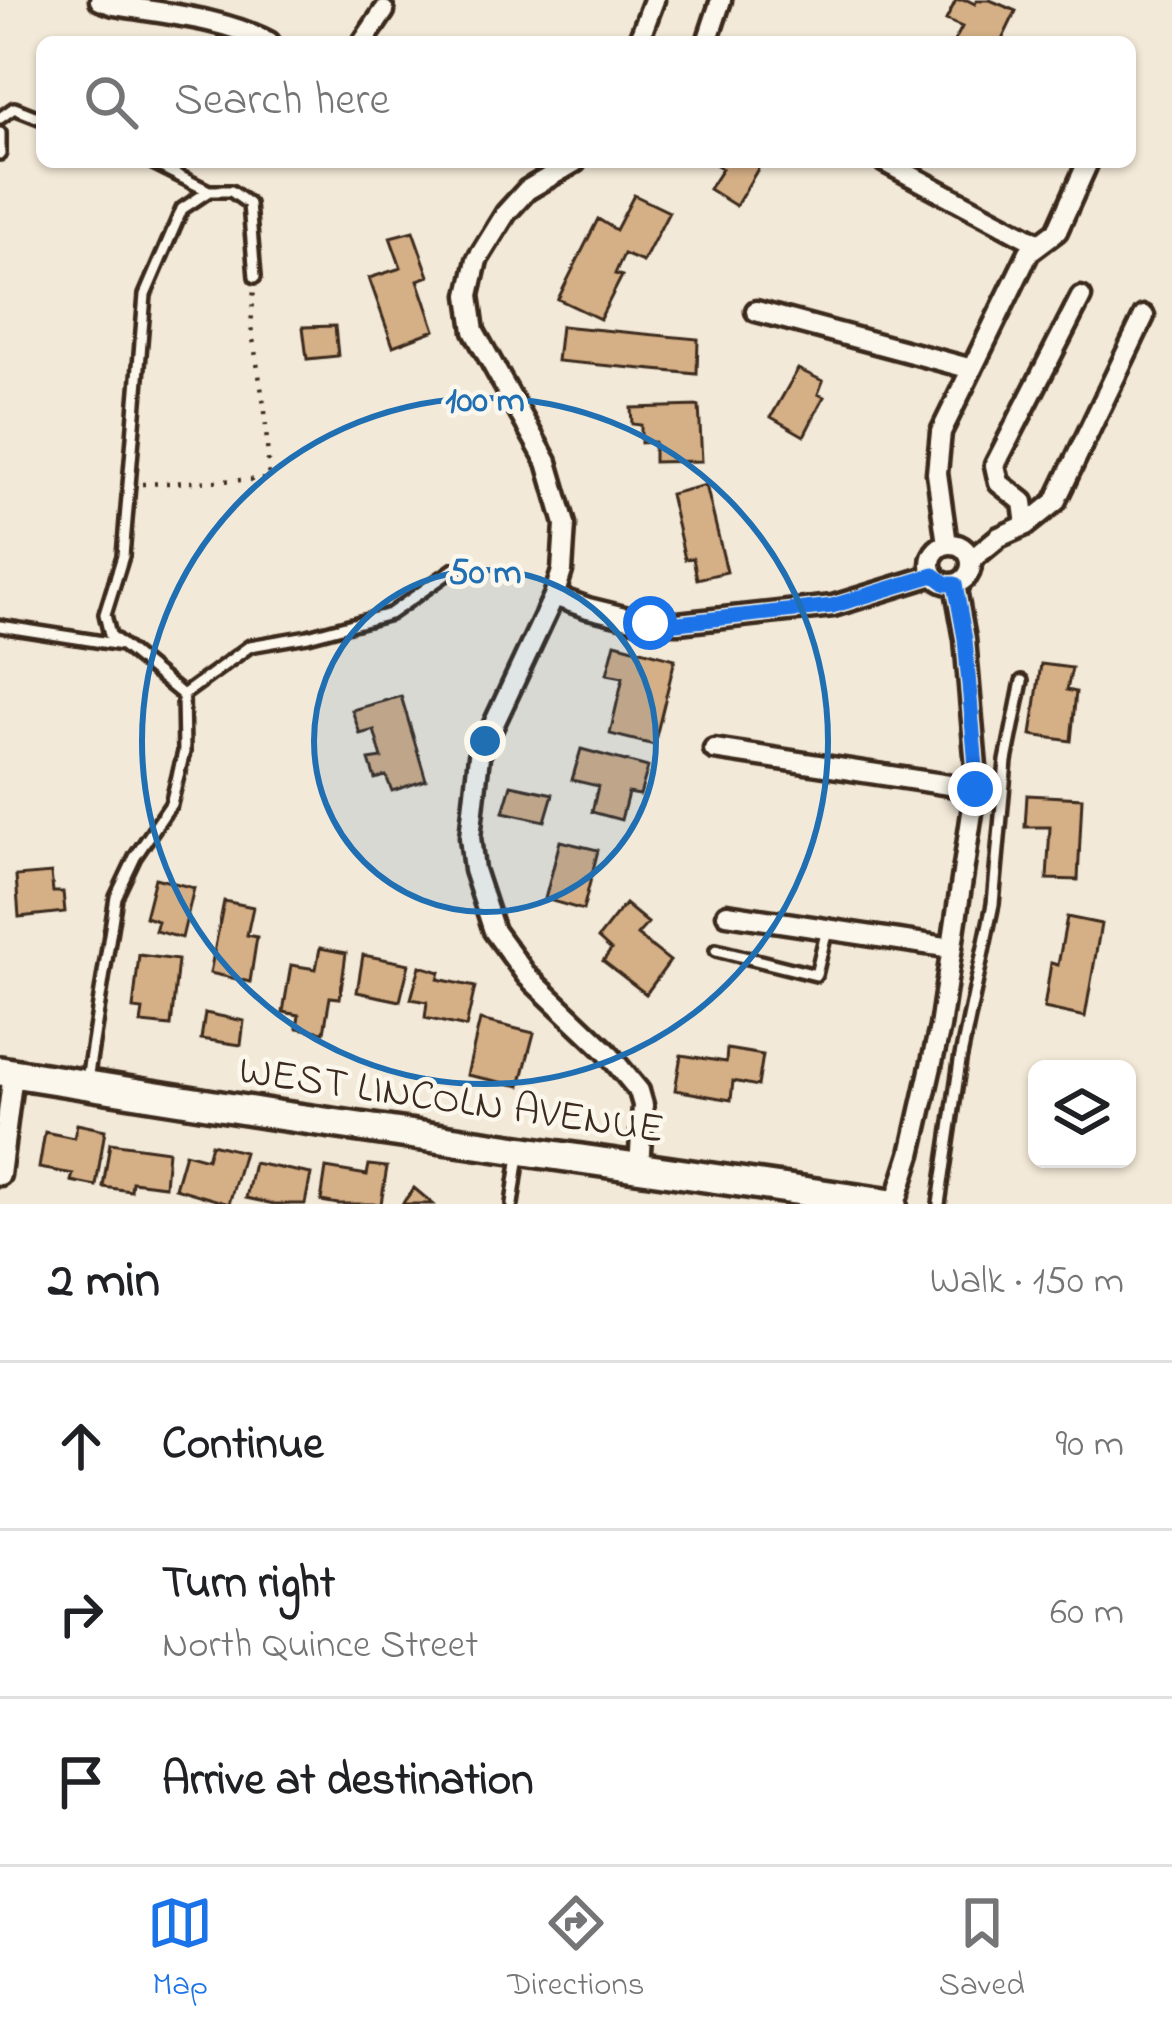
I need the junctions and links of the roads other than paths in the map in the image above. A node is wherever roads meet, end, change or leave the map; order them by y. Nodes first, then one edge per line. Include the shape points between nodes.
1 (100, 0) edge
2 (210, 0) edge
3 (654, 0) edge
4 (721, 0) edge
5 (384, 11) dead end
6 (208, 21) junction
7 (257, 36) edge
8 (366, 36) edge
9 (640, 36) edge
10 (708, 36) edge
11 (36, 117) edge
12 (0, 118) edge
13 (0, 133) edge
14 (0, 154) edge
15 (163, 168) edge
16 (565, 168) edge
17 (896, 168) edge
18 (1085, 168) edge
19 (209, 191) junction
20 (1039, 244) junction
21 (255, 277) road end
22 (1081, 297) dead end
23 (756, 311) dead end
24 (1144, 316) dead end
25 (971, 369) junction
26 (1026, 525) junction
27 (947, 544) junction
28 (971, 560) junction
29 (454, 569) dead end
30 (934, 575) junction
31 (955, 584) junction
32 (554, 596) junction
33 (0, 626) edge
34 (122, 645) junction
35 (1022, 681) dead end
36 (184, 695) junction
37 (714, 749) dead end
38 (975, 789) junction
39 (727, 914) dead end
40 (827, 929) junction
41 (952, 948) junction
42 (716, 950) dead end
43 (6, 1072) edge
44 (86, 1085) junction
45 (520, 1150) junction
46 (639, 1167) junction
47 (0, 1175) edge
48 (512, 1204) edge
49 (893, 1204) edge
50 (939, 1204) edge

1 - 6 street
2 - 6 street
3 - 9 street
4 - 10 street
5 - 8 street
6 - 7 street
11 - 12 lane via 14,109
13 - 14 lane
15 - 19 lane
16 - 32 street via 506,213 478,260 469,295 474,331 547,462 566,524
17 - 20 street
18 - 20 street via 1057,231
19 - 21 lane via 231,191 248,205
19 - 34 lane via 182,209 146,295 123,556 105,614
20 - 25 street
22 - 26 street via 995,465 999,483 1023,502
23 - 25 street
24 - 26 street via 1055,502
25 - 27 street via 940,432
26 - 28 street
27 - 28 street
27 - 30 street via 930,560
28 - 31 street via 968,576
29 - 36 lane via 390,614 250,646
30 - 31 street
30 - 32 street via 832,606 678,623
31 - 38 street
32 - 46 street via 478,756 474,870 494,931 527,976 639,1091
33 - 34 lane
34 - 36 lane
35 - 50 lane via 993,904
36 - 44 lane via 184,752 171,804 116,897
37 - 38 street
38 - 41 street
39 - 40 street
40 - 41 street
40 - 42 lane via 816,975
41 - 49 street via 911,1154
43 - 44 street, WEST LINCOLN AVENUE
43 - 47 street
44 - 45 street, WEST LINCOLN AVENUE
45 - 46 street, WEST LINCOLN AVENUE
45 - 48 lane
46 - 49 street, WEST LINCOLN AVENUE

